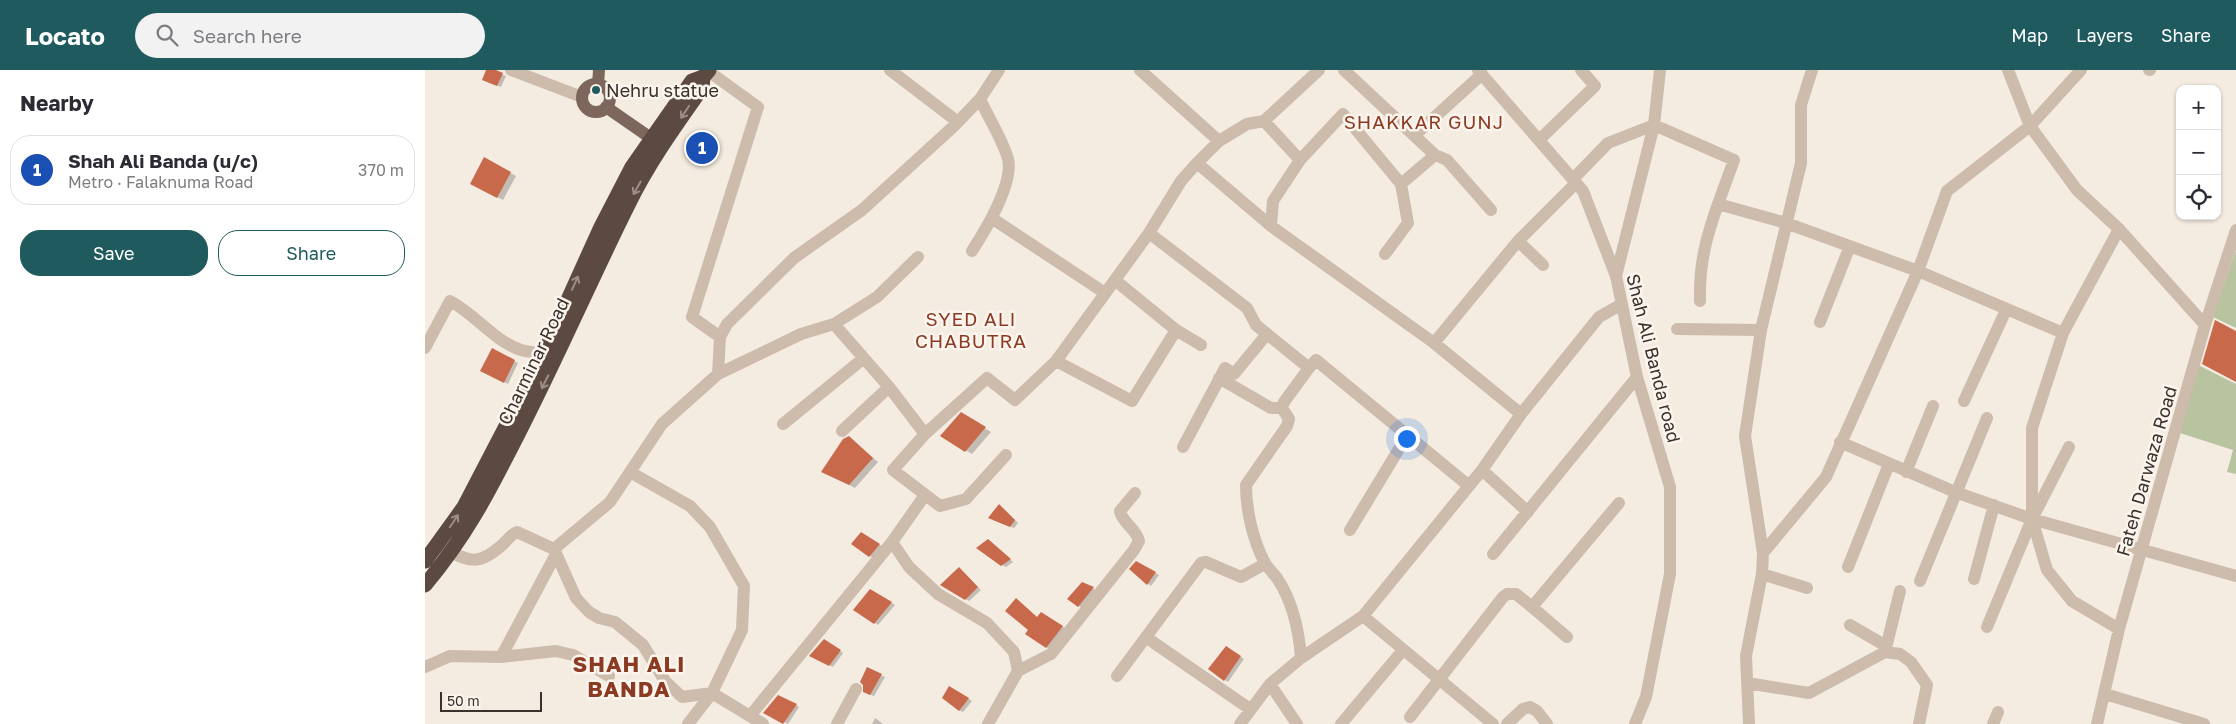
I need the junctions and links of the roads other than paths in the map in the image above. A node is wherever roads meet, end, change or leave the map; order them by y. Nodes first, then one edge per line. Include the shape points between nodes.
1 (511, 70) edge
2 (599, 70) edge
3 (890, 70) edge
4 (999, 70) edge
5 (1140, 70) edge
6 (1319, 70) edge
7 (1344, 70) edge
8 (1581, 70) edge
9 (1660, 70) edge
10 (1812, 70) edge
11 (2008, 70) edge
12 (2081, 70) edge
13 (1480, 72) edge
14 (707, 73) edge
15 (598, 85) junction
16 (582, 97) junction
17 (980, 99) junction
18 (606, 107) junction
19 (1264, 121) junction
20 (958, 122) junction
21 (1654, 125) junction
22 (2030, 126) junction
23 (1415, 135) junction
24 (1539, 140) junction
25 (1219, 141) junction
26 (657, 142) junction
27 (1435, 155) junction
28 (1300, 160) junction
29 (1197, 163) junction
30 (1574, 181) junction
31 (1401, 184) junction
32 (1718, 204) junction
33 (1491, 210) dead end
34 (993, 219) junction
35 (1785, 222) junction
36 (1271, 226) junction
37 (2119, 229) junction
38 (2236, 230) edge
39 (1149, 234) junction
40 (1518, 241) junction
41 (1850, 246) junction
42 (972, 251) dead end
43 (1385, 254) dead end
44 (917, 256) dead end
45 (1543, 265) dead end
46 (1918, 271) junction
47 (1616, 276) junction
48 (1116, 281) junction
49 (1105, 293) junction
50 (1700, 301) dead end
51 (1622, 304) junction
52 (2005, 310) junction
53 (1820, 322) dead end
54 (834, 324) junction
55 (2205, 325) junction
56 (1677, 329) dead end
57 (1176, 330) junction
58 (1761, 330) junction
59 (2063, 333) junction
60 (1267, 334) junction
61 (720, 337) junction
62 (1434, 344) junction
63 (1201, 345) dead end
64 (425, 348) edge
65 (550, 356) junction
66 (864, 358) junction
67 (1056, 361) junction
68 (1309, 368) junction
69 (718, 374) junction
70 (1637, 377) junction
71 (1219, 378) junction
72 (889, 387) junction
73 (1964, 401) dead end
74 (1933, 406) dead end
75 (1282, 408) junction
76 (1521, 414) junction
77 (1987, 418) dead end
78 (783, 424) dead end
79 (842, 431) dead end
80 (925, 434) junction
81 (1408, 434) junction
82 (1840, 442) junction
83 (1183, 447) dead end
84 (2069, 447) dead end
85 (1007, 455) dead end
86 (1889, 464) junction
87 (1482, 470) junction
88 (630, 472) junction
89 (1907, 472) junction
90 (1469, 486) junction
91 (1955, 492) junction
92 (1135, 493) dead end
93 (925, 495) junction
94 (1619, 502) dead end
95 (1994, 506) junction
96 (1528, 512) junction
97 (2032, 519) junction
98 (1351, 530) dead end
99 (892, 542) junction
100 (439, 544) junction
101 (2143, 548) junction
102 (555, 552) junction
103 (452, 553) junction
104 (1763, 553) junction
105 (1493, 554) dead end
106 (425, 561) edge
107 (1265, 564) junction
108 (1848, 568) dead end
109 (1762, 574) junction
110 (2236, 576) edge
111 (1974, 579) dead end
112 (1921, 581) dead end
113 (425, 585) edge
114 (1807, 588) dead end
115 (1900, 590) dead end
116 (1532, 607) junction
117 (1363, 616) junction
118 (1850, 625) dead end
119 (1987, 627) dead end
120 (2119, 629) junction
121 (1567, 637) dead end
122 (1147, 638) junction
123 (1885, 649) junction
124 (1403, 650) junction
125 (501, 658) junction
126 (1301, 658) junction
127 (425, 667) edge
128 (1018, 671) junction
129 (609, 676) dead end
130 (1117, 676) dead end
131 (1439, 679) junction
132 (1747, 683) junction
133 (1270, 684) junction
134 (856, 689) dead end
135 (712, 693) junction
136 (2105, 694) junction
137 (1250, 709) junction
138 (750, 716) junction
139 (1410, 717) dead end
140 (687, 724) edge
141 (763, 724) edge
142 (837, 724) edge
143 (988, 724) edge
144 (1239, 724) edge
145 (1297, 724) edge
146 (1341, 724) edge
147 (1493, 724) edge
148 (1507, 724) edge
149 (1547, 724) edge
150 (1635, 724) edge
151 (1749, 724) edge
152 (1919, 724) edge
153 (2097, 724) edge
154 (2204, 724) edge

1 - 16 street
2 - 15 main road
3 - 20 street
4 - 17 street
5 - 25 street
6 - 19 street
7 - 23 street
8 - 24 street via 1595,86
9 - 21 street
10 - 35 street via 1801,105 1801,163
11 - 22 street
12 - 22 street
13 - 23 street
13 - 24 street, Shah Ali Banda road
14 - 26 highway, Charminar Road via 692,81
14 - 61 street via 758,107 693,317
15 - 16 main road via 589,86
15 - 18 main road via 609,94
16 - 18 main road via 584,106 591,111 599,112
17 - 20 street
17 - 34 street via 1008,159 1009,171
18 - 26 main road
19 - 25 street via 1247,124
19 - 28 street
20 - 61 street via 862,210 794,258 727,324
21 - 30 street via 1608,143
21 - 32 street via 1734,160
21 - 47 street
22 - 37 street via 2077,190
22 - 46 street via 1947,191
23 - 27 street
24 - 30 street, Shah Ali Banda road
25 - 29 street
26 - 65 highway, Charminar Road via 613,204
27 - 31 street
27 - 33 street via 1447,160
28 - 31 street via 1343,114
28 - 36 street via 1273,202
29 - 36 street
29 - 39 street via 1181,182
30 - 40 street
30 - 47 street, Shah Ali Banda road via 1583,191
31 - 43 street via 1408,223
32 - 35 street
32 - 50 street via 1706,238 1699,273
34 - 42 street
34 - 49 street
35 - 41 street
35 - 58 street
36 - 62 street
37 - 55 street
37 - 59 street
38 - 55 street, Fateh Darwaza Road
39 - 48 street
39 - 60 street via 1247,308 1256,324
40 - 45 street
40 - 62 street
41 - 46 street
41 - 53 street
44 - 54 street via 877,297
46 - 52 street
46 - 82 street
47 - 51 street, Shah Ali Banda road
48 - 49 street
48 - 57 street
49 - 67 street
51 - 70 street, Shah Ali Banda road
51 - 76 street via 1599,317
52 - 59 street
52 - 73 street
54 - 66 street
54 - 69 street via 801,334
55 - 101 street, Fateh Darwaza Road
56 - 58 street
57 - 63 street
57 - 67 street via 1131,401
58 - 104 street via 1745,436
59 - 97 street via 2032,428
60 - 68 street
60 - 71 street via 1234,374 1225,368
61 - 69 street
62 - 76 street
64 - 65 street via 450,301 521,350
100 -> 65 highway, Charminar Road
65 -> 103 highway, Charminar Road via 477,514
66 - 72 street
66 - 78 street
67 - 80 street via 1015,400 987,378
68 - 75 street
68 - 81 street via 1316,360
69 - 88 street via 662,424
70 - 96 street
70 - 150 street, Shah Ali Banda road via 1670,487 1669,574 1646,697
71 - 75 street via 1271,408
71 - 83 street
72 - 79 street
72 - 80 street
74 - 89 street
75 - 107 street via 1289,419 1287,426 1246,485 1253,529
76 - 87 street
77 - 91 street
80 - 93 street via 893,470
81 - 90 street
81 - 98 street
82 - 86 street
82 - 104 street via 1826,477
84 - 97 street
85 - 93 street via 966,499 940,506
86 - 89 street
86 - 108 street
87 - 90 street
87 - 96 street
88 - 102 street via 610,502
88 - 135 street via 690,506 710,527 744,586 742,630
89 - 91 street
90 - 117 street
91 - 95 street
91 - 112 street
92 - 128 street via 1120,511 1137,533 1139,541 1134,550 1051,654
93 - 99 street
94 - 116 street
95 - 97 street
95 - 111 street
96 - 105 street
97 - 101 street
97 - 119 street
97 - 120 street via 2047,570 2072,601
99 - 128 street via 909,567 938,594 987,623 1013,652
99 - 138 street
100 - 103 street
100 - 106 highway, Charminar Road
101 - 110 street
101 - 120 street, Fateh Darwaza Road
102 - 103 street via 517,532 485,558 465,560
102 - 125 street
102 - 135 street via 576,598 589,612 615,622 643,645 665,681 682,697
103 - 113 highway, Charminar Road
104 - 109 street
107 - 122 street via 1241,577 1203,562
107 - 126 street via 1277,578 1291,608 1297,624
109 - 114 street
109 - 132 street via 1746,656
115 - 123 street
116 - 121 street
116 - 131 street via 1516,594 1503,597
117 - 124 street
117 - 126 street
118 - 123 street
120 - 136 street, Fateh Darwaza Road
122 - 130 street
122 - 137 street
123 - 132 street via 1809,693
123 - 152 street via 1911,662 1927,685
124 - 131 street
124 - 146 street
125 - 127 street via 450,656
125 - 129 street via 556,651 573,655
126 - 133 street
128 - 143 street
131 - 139 street
131 - 147 street
132 - 151 street
133 - 137 street
133 - 145 street
134 - 142 street
135 - 138 street
135 - 140 street
136 - 153 street, Fateh Darwaza Road
136 - 154 street
137 - 144 street
138 - 141 street
148 - 149 street via 1523,709 1530,707

